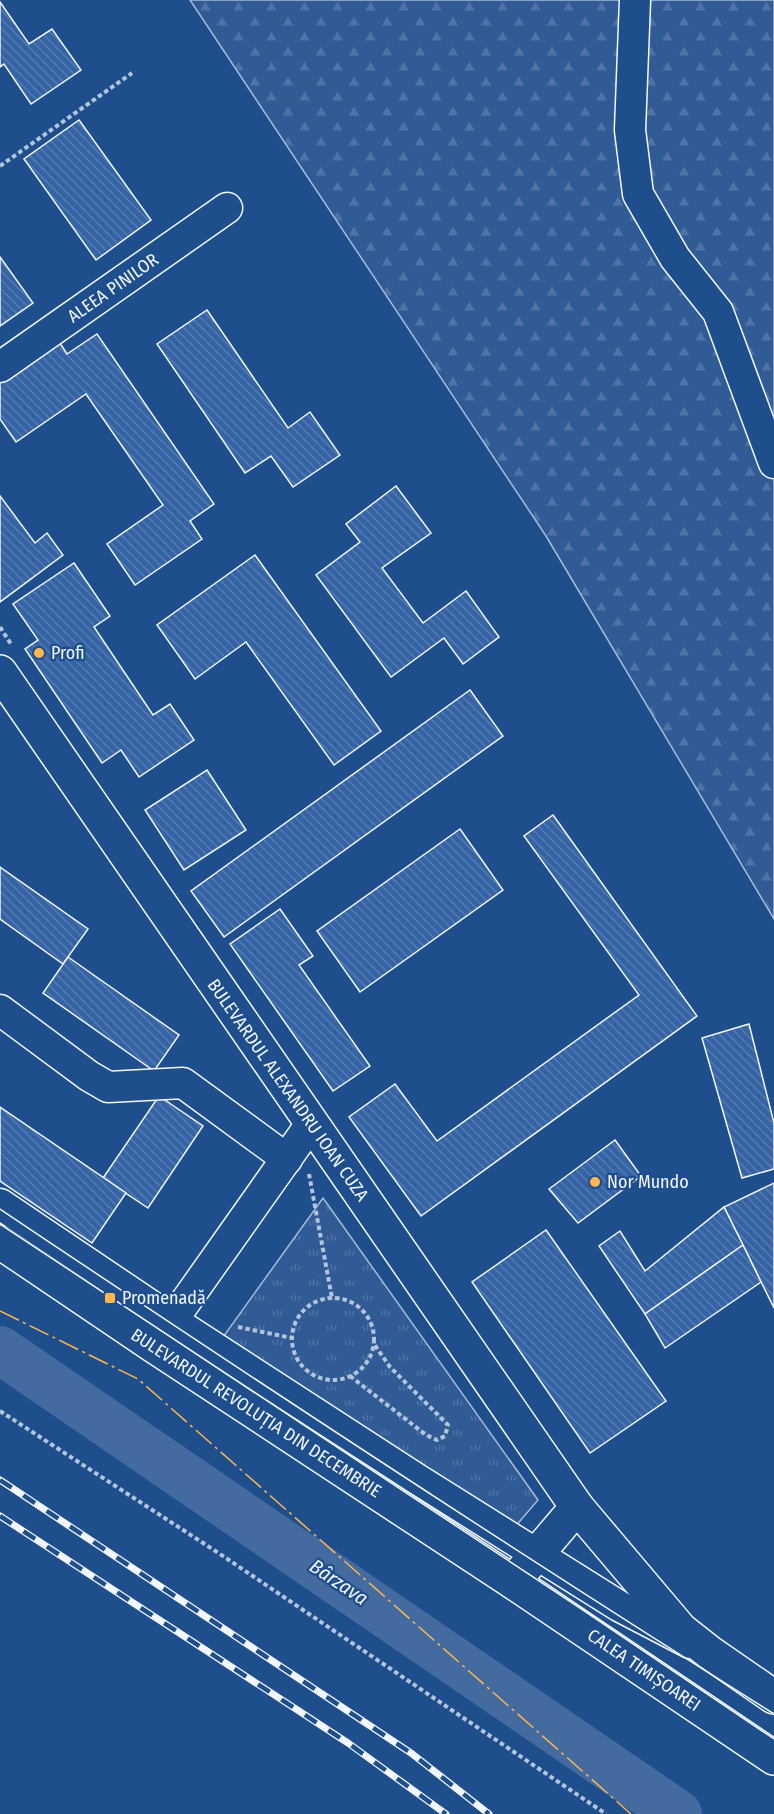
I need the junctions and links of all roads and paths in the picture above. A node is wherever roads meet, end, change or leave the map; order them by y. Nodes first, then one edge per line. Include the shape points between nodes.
1 (635, 0) edge
2 (132, 73) dead end
3 (0, 166) edge
4 (226, 208) dead end
5 (0, 367) edge
6 (774, 463) edge
7 (0, 672) edge
8 (0, 1010) edge
9 (300, 1140) junction
10 (0, 1204) edge
11 (0, 1242) edge
12 (332, 1298) junction
13 (163, 1333) junction
14 (373, 1343) junction
15 (350, 1376) junction
16 (0, 1411) edge
17 (577, 1507) junction
18 (536, 1555) junction
19 (513, 1582) junction
20 (709, 1652) junction
21 (774, 1697) edge
22 (774, 1758) edge
23 (606, 1814) edge

1 - 6 lane via 630,130 638,194 675,258 718,312
2 - 3 path
4 - 5 lane, ALEEA PINILOR
7 - 9 main road, BULEVARDUL ALEXANDRU IOAN CUZA
8 - 9 lane via 108,1087 183,1083
9 - 12 path
9 - 13 lane
9 - 17 main road, BULEVARDUL ALEXANDRU IOAN CUZA
10 - 13 lane
11 - 13 main road, BULEVARDUL REVOLUȚIA DIN DECEMBRIE
12 - 14 path via 357,1306 373,1329
12 - 15 path via 303,1310 295,1323 294,1352 310,1373 336,1380
13 - 18 lane
13 - 19 main road, BULEVARDUL REVOLUȚIA DIN DECEMBRIE
14 - 15 path via 369,1357
14 - 15 path via 390,1367 448,1425 445,1436 437,1440 426,1435
16 - 23 path
17 - 18 main road
17 - 20 main road via 681,1630
18 - 19 main road
18 - 20 lane via 619,1606
19 - 22 main road, CALEA TIMIȘOAREI
20 - 21 main road

